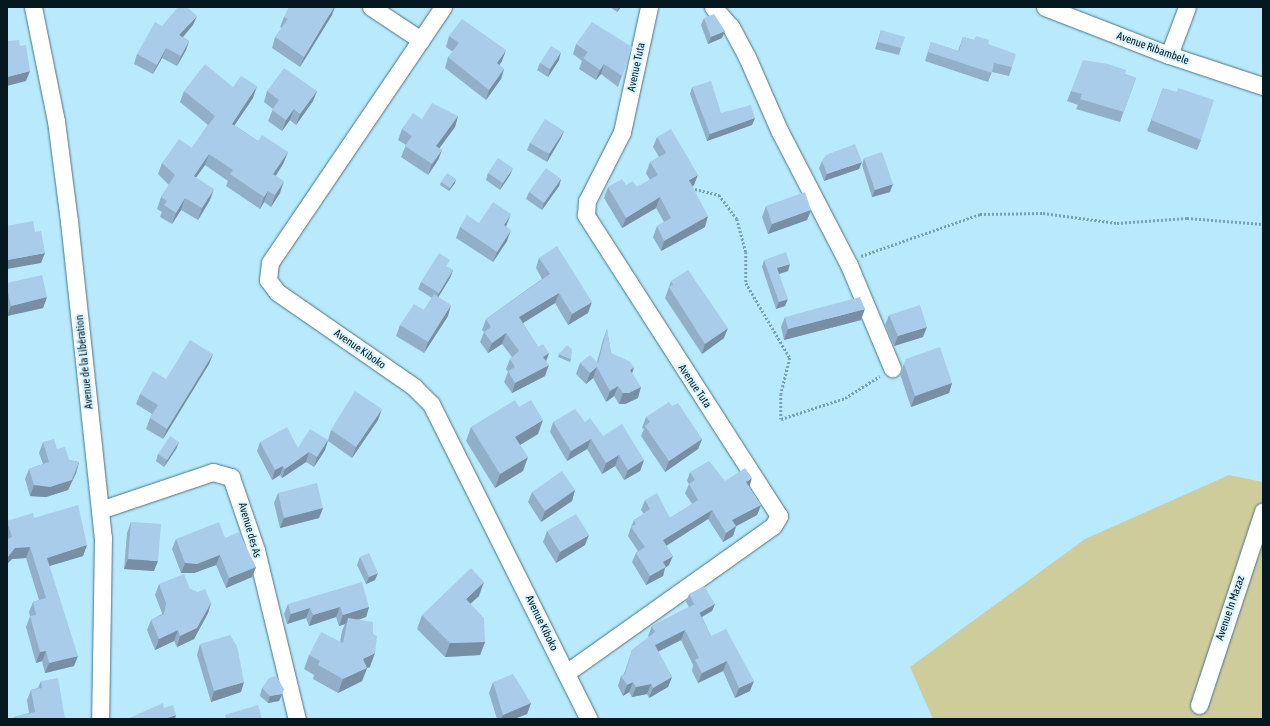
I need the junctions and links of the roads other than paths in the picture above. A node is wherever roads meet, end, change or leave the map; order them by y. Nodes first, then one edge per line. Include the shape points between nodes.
1 (33, 7) edge
2 (371, 7) edge
3 (443, 7) edge
4 (649, 7) edge
5 (713, 7) edge
6 (1045, 7) edge
7 (1187, 7) edge
8 (1079, 13) edge
9 (421, 40) junction
10 (1169, 55) junction
11 (1263, 86) edge
12 (892, 368) road end
13 (100, 510) junction
14 (1263, 511) edge
15 (566, 673) junction
16 (1199, 705) dead end
17 (100, 719) edge
18 (297, 719) edge
19 (589, 719) edge

1 - 13 street, Avenue de la Libération via 57,129
2 - 9 street
3 - 9 street, Avenue Kiboko
4 - 15 street, Avenue Tuta via 622,132 588,201 586,215 779,516 773,526
5 - 12 street via 731,27 747,57 780,132 849,265
6 - 8 street, Avenue Ribambele
7 - 10 street
8 - 10 street, Avenue Ribambele
9 - 15 street, Avenue Kiboko via 270,263 268,280 277,292 426,397
10 - 11 street, Avenue Ribambele
13 - 17 street, Avenue de la Libération via 104,577
13 - 18 street, Avenue des As via 213,472 231,477 256,550
14 - 16 street, Avenue In Mazaz
15 - 19 street, Avenue Kiboko

